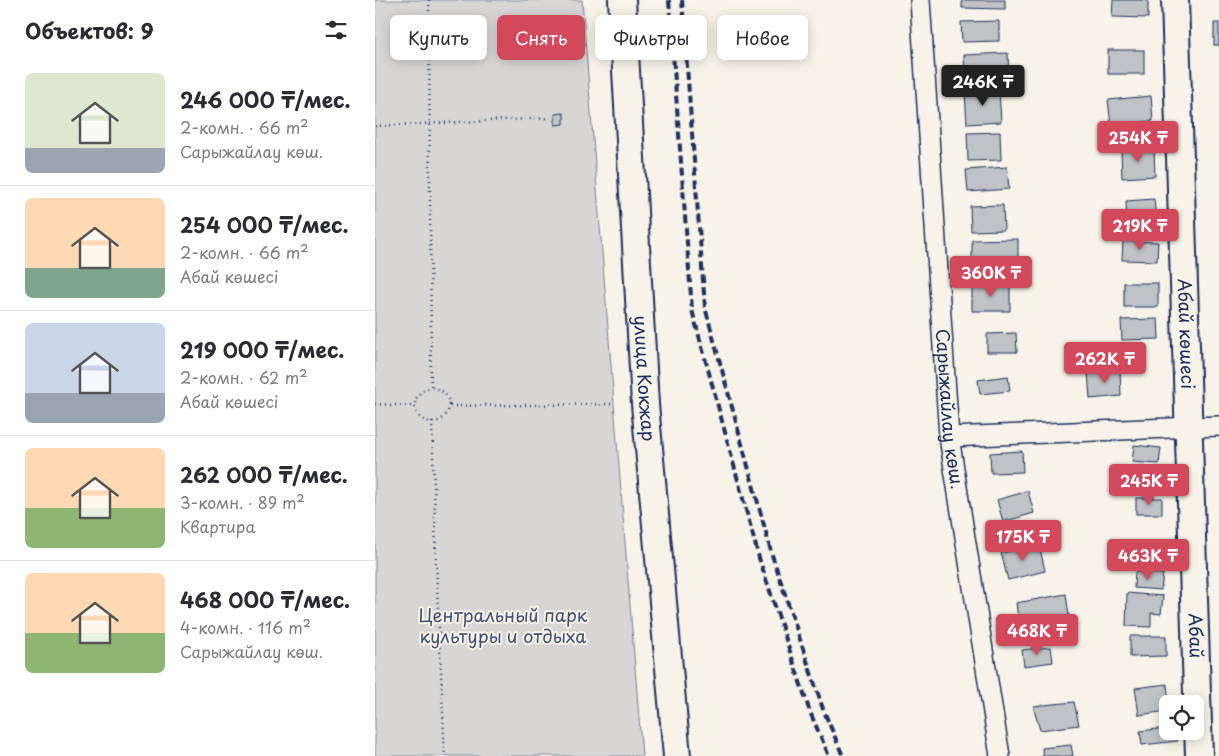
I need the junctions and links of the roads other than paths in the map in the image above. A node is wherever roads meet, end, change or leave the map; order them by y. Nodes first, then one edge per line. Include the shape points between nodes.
1 (622, 0) edge
2 (920, 0) edge
3 (1175, 0) edge
4 (1219, 426) edge
5 (1189, 427) junction
6 (949, 437) junction
7 (677, 756) edge
8 (1000, 756) edge
9 (1199, 756) edge

1 - 7 main road, улица Кокжар via 645,404
2 - 6 street, Сарыжайлау көш.
3 - 5 main road, Абай көшесі
4 - 5 street
5 - 6 street
5 - 9 main road, Абай
6 - 8 street, Сарыжайлау көш.

